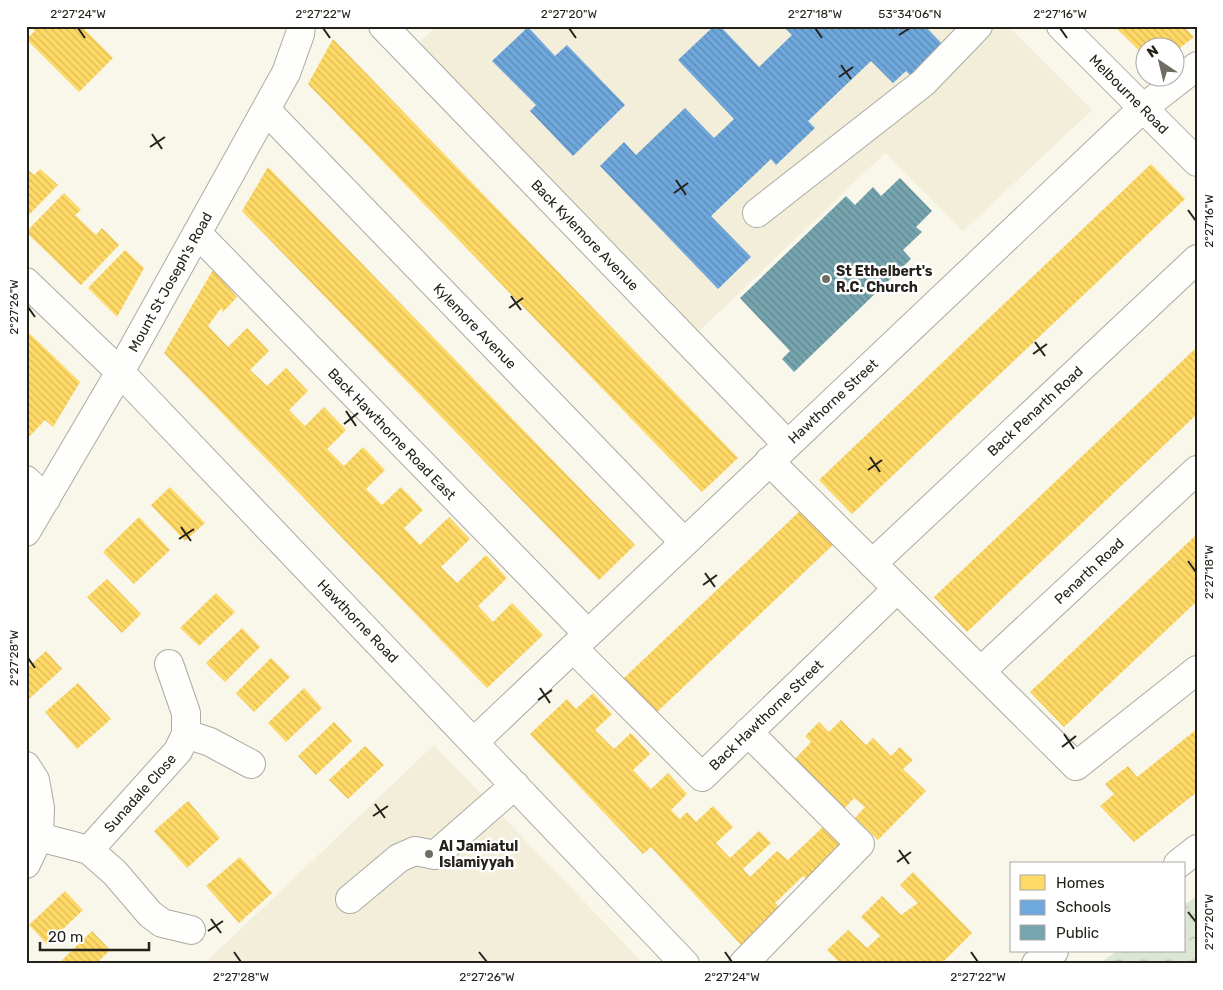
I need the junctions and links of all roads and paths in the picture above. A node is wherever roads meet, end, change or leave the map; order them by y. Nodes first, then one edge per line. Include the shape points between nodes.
1 (300, 26) edge
2 (383, 26) edge
3 (978, 26) edge
4 (1061, 26) edge
5 (1197, 66) edge
6 (1143, 108) junction
7 (266, 110) junction
8 (1197, 162) edge
9 (756, 213) dead end
10 (197, 234) junction
11 (1197, 258) edge
12 (26, 282) edge
13 (120, 372) junction
14 (778, 453) junction
15 (1197, 470) edge
16 (26, 480) edge
17 (46, 498) junction
18 (26, 532) edge
19 (684, 542) junction
20 (872, 564) junction
21 (897, 589) junction
22 (580, 641) junction
23 (168, 664) dead end
24 (1197, 670) edge
25 (980, 671) junction
26 (748, 732) junction
27 (186, 734) junction
28 (474, 742) junction
29 (251, 764) dead end
30 (26, 766) edge
31 (515, 785) junction
32 (39, 838) junction
33 (1197, 849) edge
34 (89, 850) junction
35 (1181, 862) edge
36 (26, 864) edge
37 (350, 898) dead end
38 (1186, 906) edge
39 (1197, 926) edge
40 (191, 930) dead end
41 (1053, 952) edge
42 (685, 964) edge
43 (743, 964) edge
44 (1036, 964) edge

1 - 7 street, Mount St Joseph's Road via 286,73
2 - 14 street, Back Kylemore Avenue
3 - 9 street via 923,83
4 - 6 street, Melbourne Road
5 - 6 street, Hawthorne Street
6 - 8 street, Melbourne Road
6 - 14 street, Hawthorne Street
7 - 10 street, Mount St Joseph's Road
7 - 19 street, Kylemore Avenue
10 - 13 street, Mount St Joseph's Road
10 - 22 street, Back Hawthorne Road East
11 - 20 street, Back Penarth Road
12 - 13 street, Hawthorne Road
13 - 17 street, Mount St Joseph's Road
13 - 28 street, Hawthorne Road
14 - 19 street, Hawthorne Street
14 - 20 street, Back Kylemore Avenue
15 - 25 street, Penarth Road
16 - 17 street
17 - 18 street, Mount St Joseph's Road
19 - 22 street, Hawthorne Street
20 - 21 street, Back Kylemore Avenue
21 - 25 street, Back Kylemore Avenue
21 - 26 street, Back Hawthorne Street
22 - 26 street, Back Hawthorne Street via 702,777
22 - 28 street, Hawthorne Street
23 - 27 street via 186,713
24 - 25 street, Back Kylemore Avenue via 1076,766
26 - 43 street via 860,844
27 - 29 street via 210,742
27 - 34 street, Sunadale Close via 178,751
28 - 31 street, Hawthorne Road
30 - 32 street via 35,780 40,808
31 - 37 street via 434,855 416,851 400,858
31 - 42 street, Hawthorne Road
32 - 34 street
32 - 36 street
33 - 35 street
34 - 40 street via 115,873 150,914 162,923
38 - 39 path
41 - 44 street

